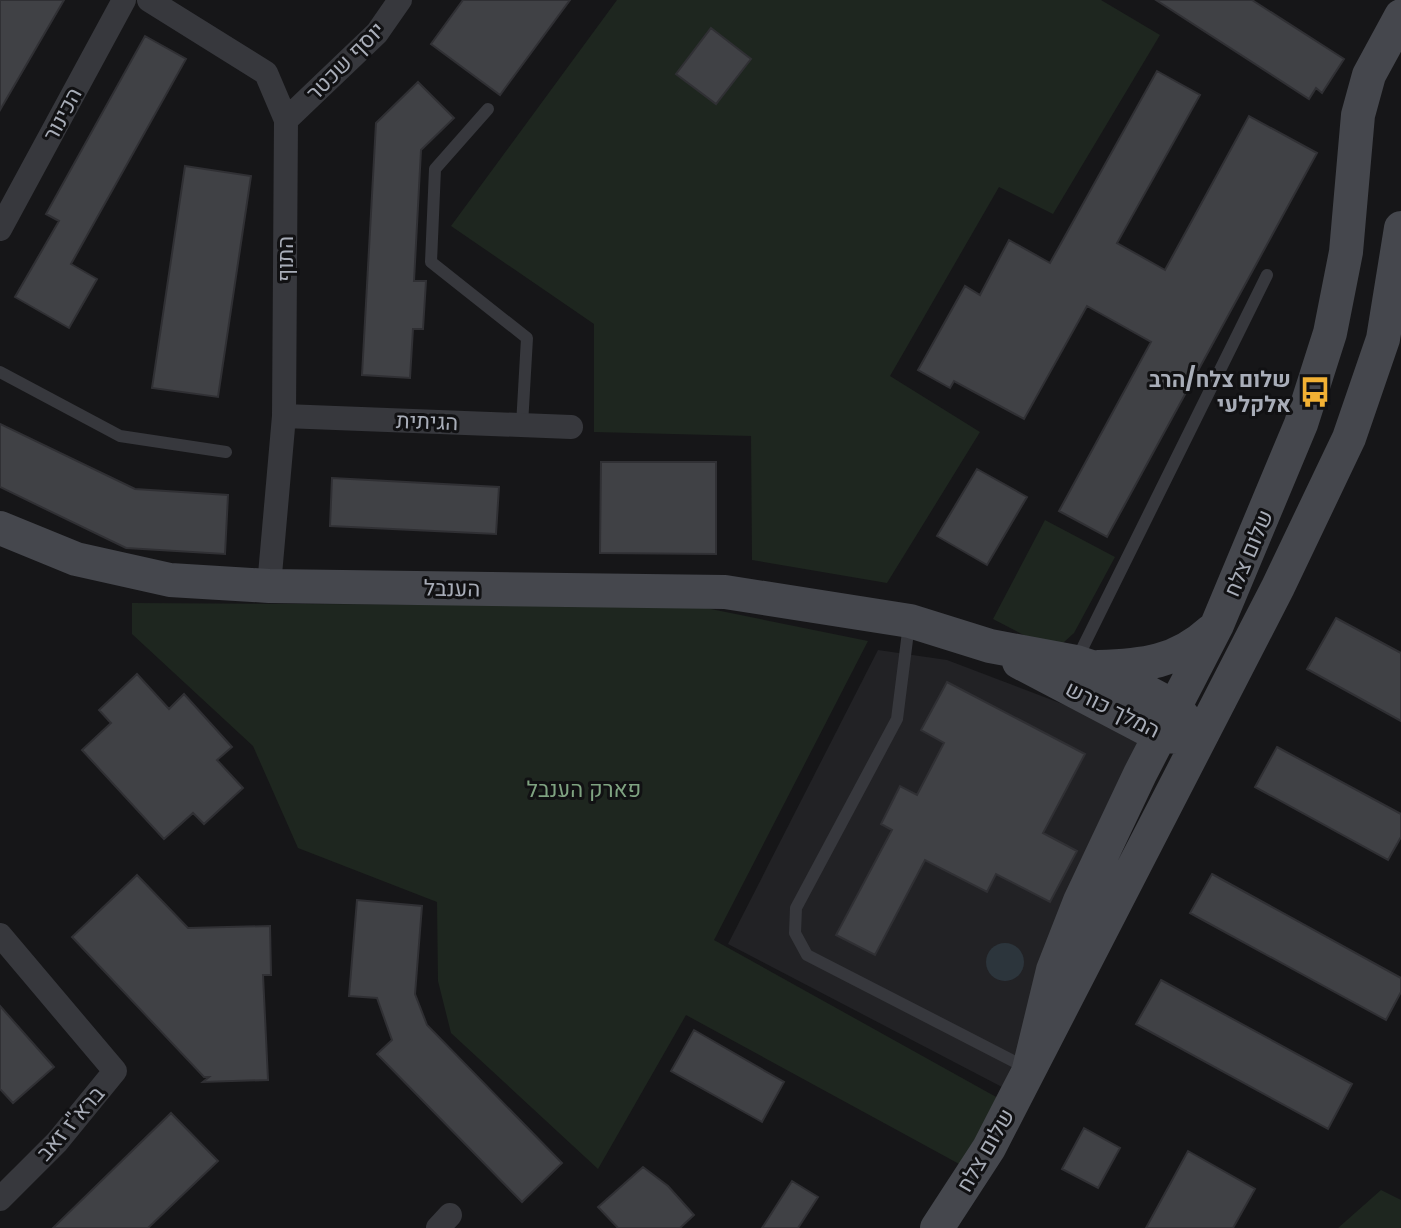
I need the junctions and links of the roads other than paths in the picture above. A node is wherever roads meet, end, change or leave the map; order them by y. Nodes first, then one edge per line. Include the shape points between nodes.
1 (124, 0) edge
2 (149, 0) edge
3 (400, 0) edge
4 (1401, 16) edge
5 (488, 109) dead end
6 (286, 120) junction
7 (1349, 222) junction
8 (0, 229) edge
9 (1400, 232) edge
10 (1267, 275) dead end
11 (0, 372) edge
12 (284, 416) junction
13 (522, 425) junction
14 (571, 427) dead end
15 (226, 452) dead end
16 (0, 528) edge
17 (269, 586) junction
18 (910, 621) junction
19 (1217, 625) junction
20 (990, 646) junction
21 (1084, 664) junction
22 (1167, 721) junction
23 (1200, 738) junction
24 (0, 935) edge
25 (1029, 1069) junction
26 (0, 1199) edge
27 (937, 1228) edge

1 - 8 street, הכינור
2 - 6 street, התוף via 266,73
3 - 6 street, יוסף שכטר via 377,33
4 - 7 street, שלום צלח via 1369,75 1358,115
5 - 13 lane via 435,169 431,262 527,338
6 - 12 street, התוף
7 - 9 street
7 - 19 street, שלום צלח via 1325,348 1266,513
9 - 23 street, שלום צלח via 1383,339 1349,438
10 - 21 lane
11 - 15 lane via 120,436
12 - 13 street, הגיתית
12 - 17 street, התוף
13 - 14 street, הגיתית
16 - 17 street, הענבל via 76,559 170,580
17 - 18 street, הענבל via 725,592
18 - 20 street, המלך כורש
18 - 25 lane via 897,719 796,908 795,933 807,955
19 - 21 street via 1191,648 1166,660 1136,666
19 - 22 street, שלום צלח
20 - 21 street, המלך כורש
20 - 22 street, המלך כורש
21 - 22 street, המלך כורש
22 - 23 street, המלך כורש
22 - 25 street, שלום צלח via 1062,946
23 - 25 street, שלום צלח
24 - 26 street, ברא"ז זאב via 115,1071 57,1142
25 - 27 street, שלום צלח via 989,1148

